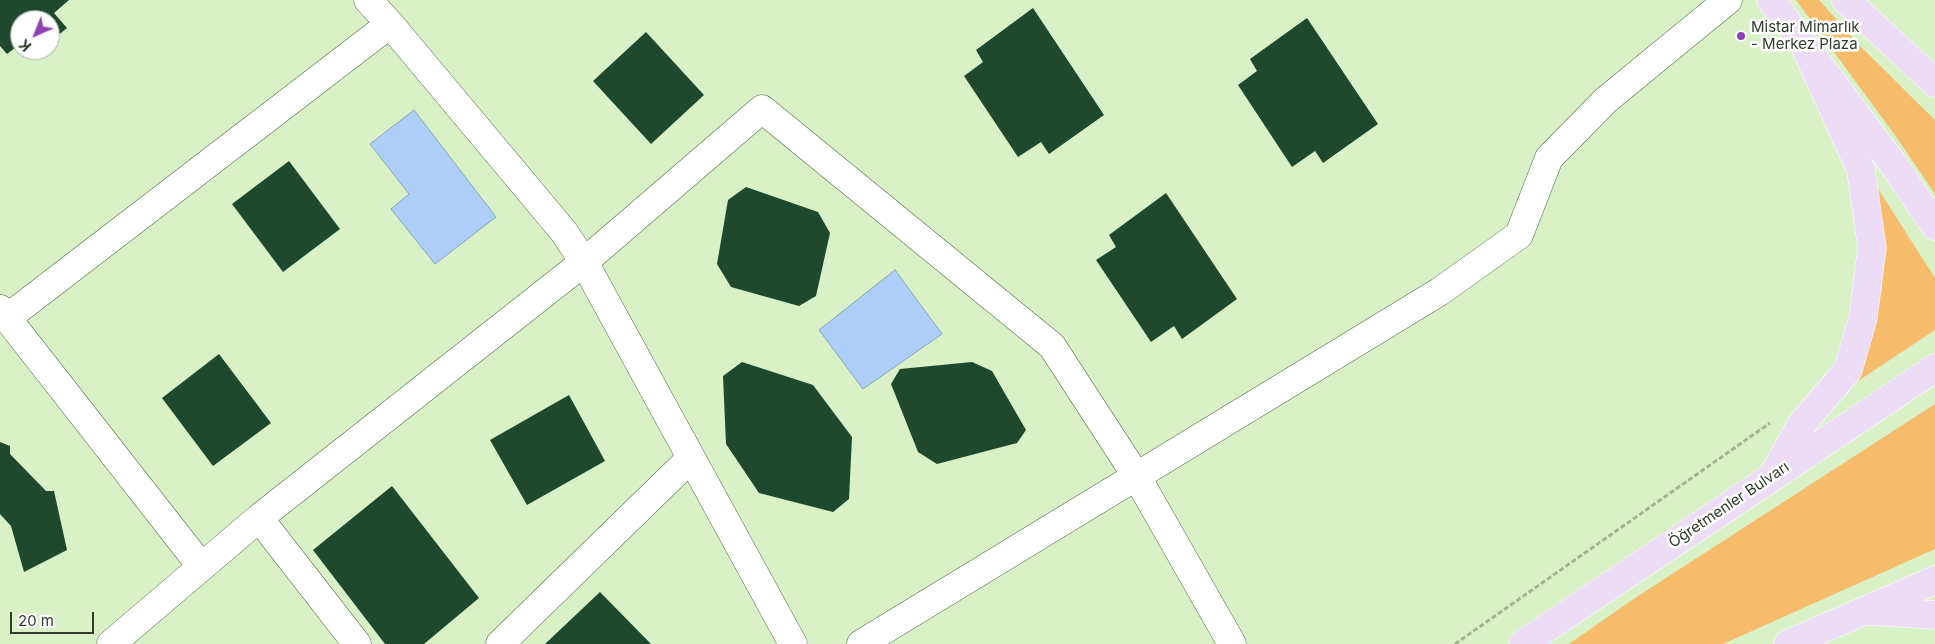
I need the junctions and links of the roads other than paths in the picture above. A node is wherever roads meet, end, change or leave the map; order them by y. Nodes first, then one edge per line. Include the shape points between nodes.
1 (368, 0) edge
2 (1728, 0) edge
3 (1771, 0) edge
4 (1847, 1) edge
5 (390, 24) junction
6 (1808, 51) junction
7 (1935, 66) edge
8 (1935, 83) edge
9 (1935, 226) edge
10 (584, 262) junction
11 (4, 314) edge
12 (1935, 368) edge
13 (691, 458) junction
14 (1773, 476) junction
15 (1137, 477) junction
16 (259, 518) junction
17 (201, 566) junction
18 (1935, 580) edge
19 (1866, 611) junction
20 (1935, 614) edge
21 (119, 641) edge
22 (357, 644) edge
23 (500, 644) edge
24 (793, 644) edge
25 (861, 644) edge
26 (1232, 644) edge
27 (1523, 644) edge
28 (1788, 644) edge

1 - 5 street
2 - 15 street via 1606,100 1550,158 1519,235 1439,292
3 - 6 main road
4 - 7 main road
4 - 8 main road
5 - 10 street via 564,232
5 - 11 street
6 - 9 main road via 1896,168
6 - 14 main road via 1861,170 1872,248 1863,318 1848,370 1801,425
10 - 13 street
10 - 15 street via 762,109 1052,346
10 - 16 street
11 - 17 street
12 - 14 main road, Öğretmenler Bulvarı
13 - 23 street
13 - 24 street
14 - 27 main road, Öğretmenler Bulvarı
15 - 25 street
15 - 26 street
16 - 17 street
16 - 22 street
17 - 21 street
18 - 19 main road
19 - 20 main road
19 - 28 main road

